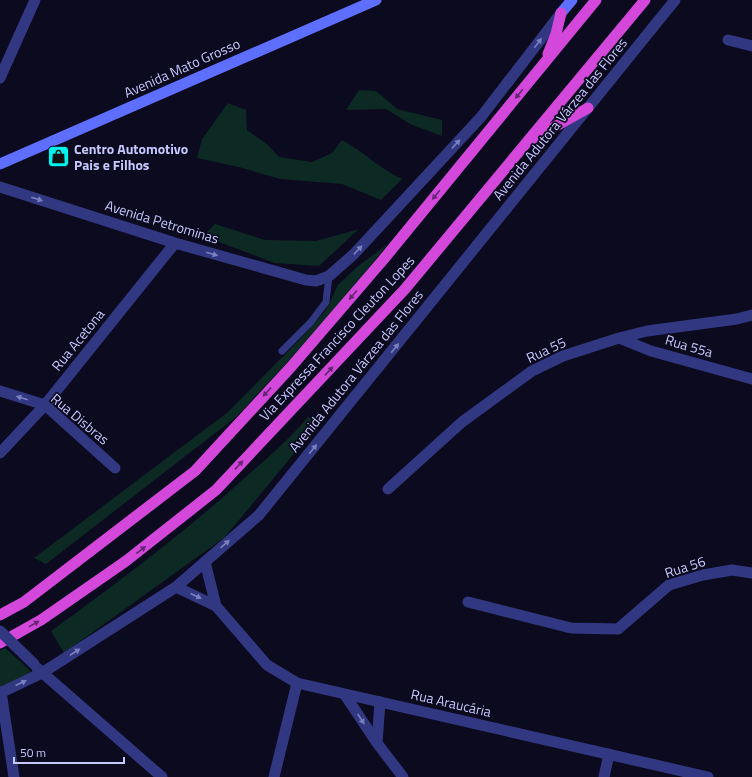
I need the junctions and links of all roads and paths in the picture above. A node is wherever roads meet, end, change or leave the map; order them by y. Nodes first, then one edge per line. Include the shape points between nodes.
1 (35, 0) edge
2 (376, 0) edge
3 (572, 0) edge
4 (596, 0) edge
5 (645, 0) edge
6 (675, 0) edge
7 (561, 13) junction
8 (728, 40) dead end
9 (752, 46) edge
10 (544, 64) junction
11 (0, 78) edge
12 (588, 108) junction
13 (528, 142) junction
14 (0, 164) edge
15 (0, 187) edge
16 (175, 243) junction
17 (329, 276) junction
18 (752, 315) edge
19 (619, 338) junction
20 (282, 351) dead end
21 (752, 379) edge
22 (0, 391) edge
23 (45, 405) junction
24 (0, 453) edge
25 (115, 468) dead end
26 (388, 489) dead end
27 (205, 562) junction
28 (752, 573) edge
29 (176, 587) junction
30 (24, 602) junction
31 (468, 602) dead end
32 (216, 606) junction
33 (0, 607) edge
34 (0, 615) edge
35 (0, 630) edge
36 (0, 643) edge
37 (42, 673) junction
38 (297, 683) junction
39 (1, 693) edge
40 (345, 694) junction
41 (380, 702) junction
42 (377, 743) junction
43 (609, 754) junction
44 (14, 777) edge
45 (162, 777) edge
46 (274, 777) edge
47 (403, 777) edge
48 (604, 777) edge
49 (708, 777) edge

1 - 11 street
2 - 14 main road, Avenida Mato Grosso
3 - 7 main road
4 - 10 highway, Via Expressa Francisco Cleuton Lopes
5 - 13 highway, Via Expressa Francisco Cleuton Lopes
6 - 12 street, Avenida Adutora Várzea das Flores
7 - 10 highway
17 -> 7 street via 354,254 481,117
8 - 9 street
10 -> 30 highway, Via Expressa Francisco Cleuton Lopes via 383,260 291,367 195,471
12 - 13 highway
27 -> 12 street, Avenida Adutora Várzea das Flores via 259,515
36 -> 13 highway, Via Expressa Francisco Cleuton Lopes via 41,620 126,561 216,490 405,289
15 -> 16 street, Avenida Petrominas
16 -> 17 street, Avenida Petrominas via 306,280 316,281
16 - 23 street, Rua Acetona
17 - 20 lane via 326,302 311,322
18 - 19 street, Rua 55 via 647,331
19 - 21 street, Rua 55a via 651,351
19 - 26 street, Rua 55 via 563,356 532,371 462,422
23 -> 22 street, Rua Disbras
23 - 24 street, Rua Acetona
23 - 25 street, Rua Disbras
27 - 29 street, Avenida Adutora Várzea das Flores
27 - 32 street, Rua Araucária
28 - 31 street, Rua 56 via 732,570 670,585 618,629 571,628
29 -> 32 street, Rua Araucária
37 -> 29 street, Avenida Adutora Várzea das Flores
30 - 33 highway
30 - 34 highway, Via Expressa Francisco Cleuton Lopes
32 - 38 street, Rua Araucária via 267,665
35 - 37 street, bridge
39 -> 37 street, Avenida Adutora Várzea das Flores
37 - 45 street
38 - 40 street, Rua Araucária
38 - 46 street
39 - 44 street
40 - 41 street, Rua Araucária
40 -> 42 street
41 - 42 street
41 - 43 street, Rua Araucária
42 - 47 street
43 - 48 street
43 - 49 street, Rua Araucária

